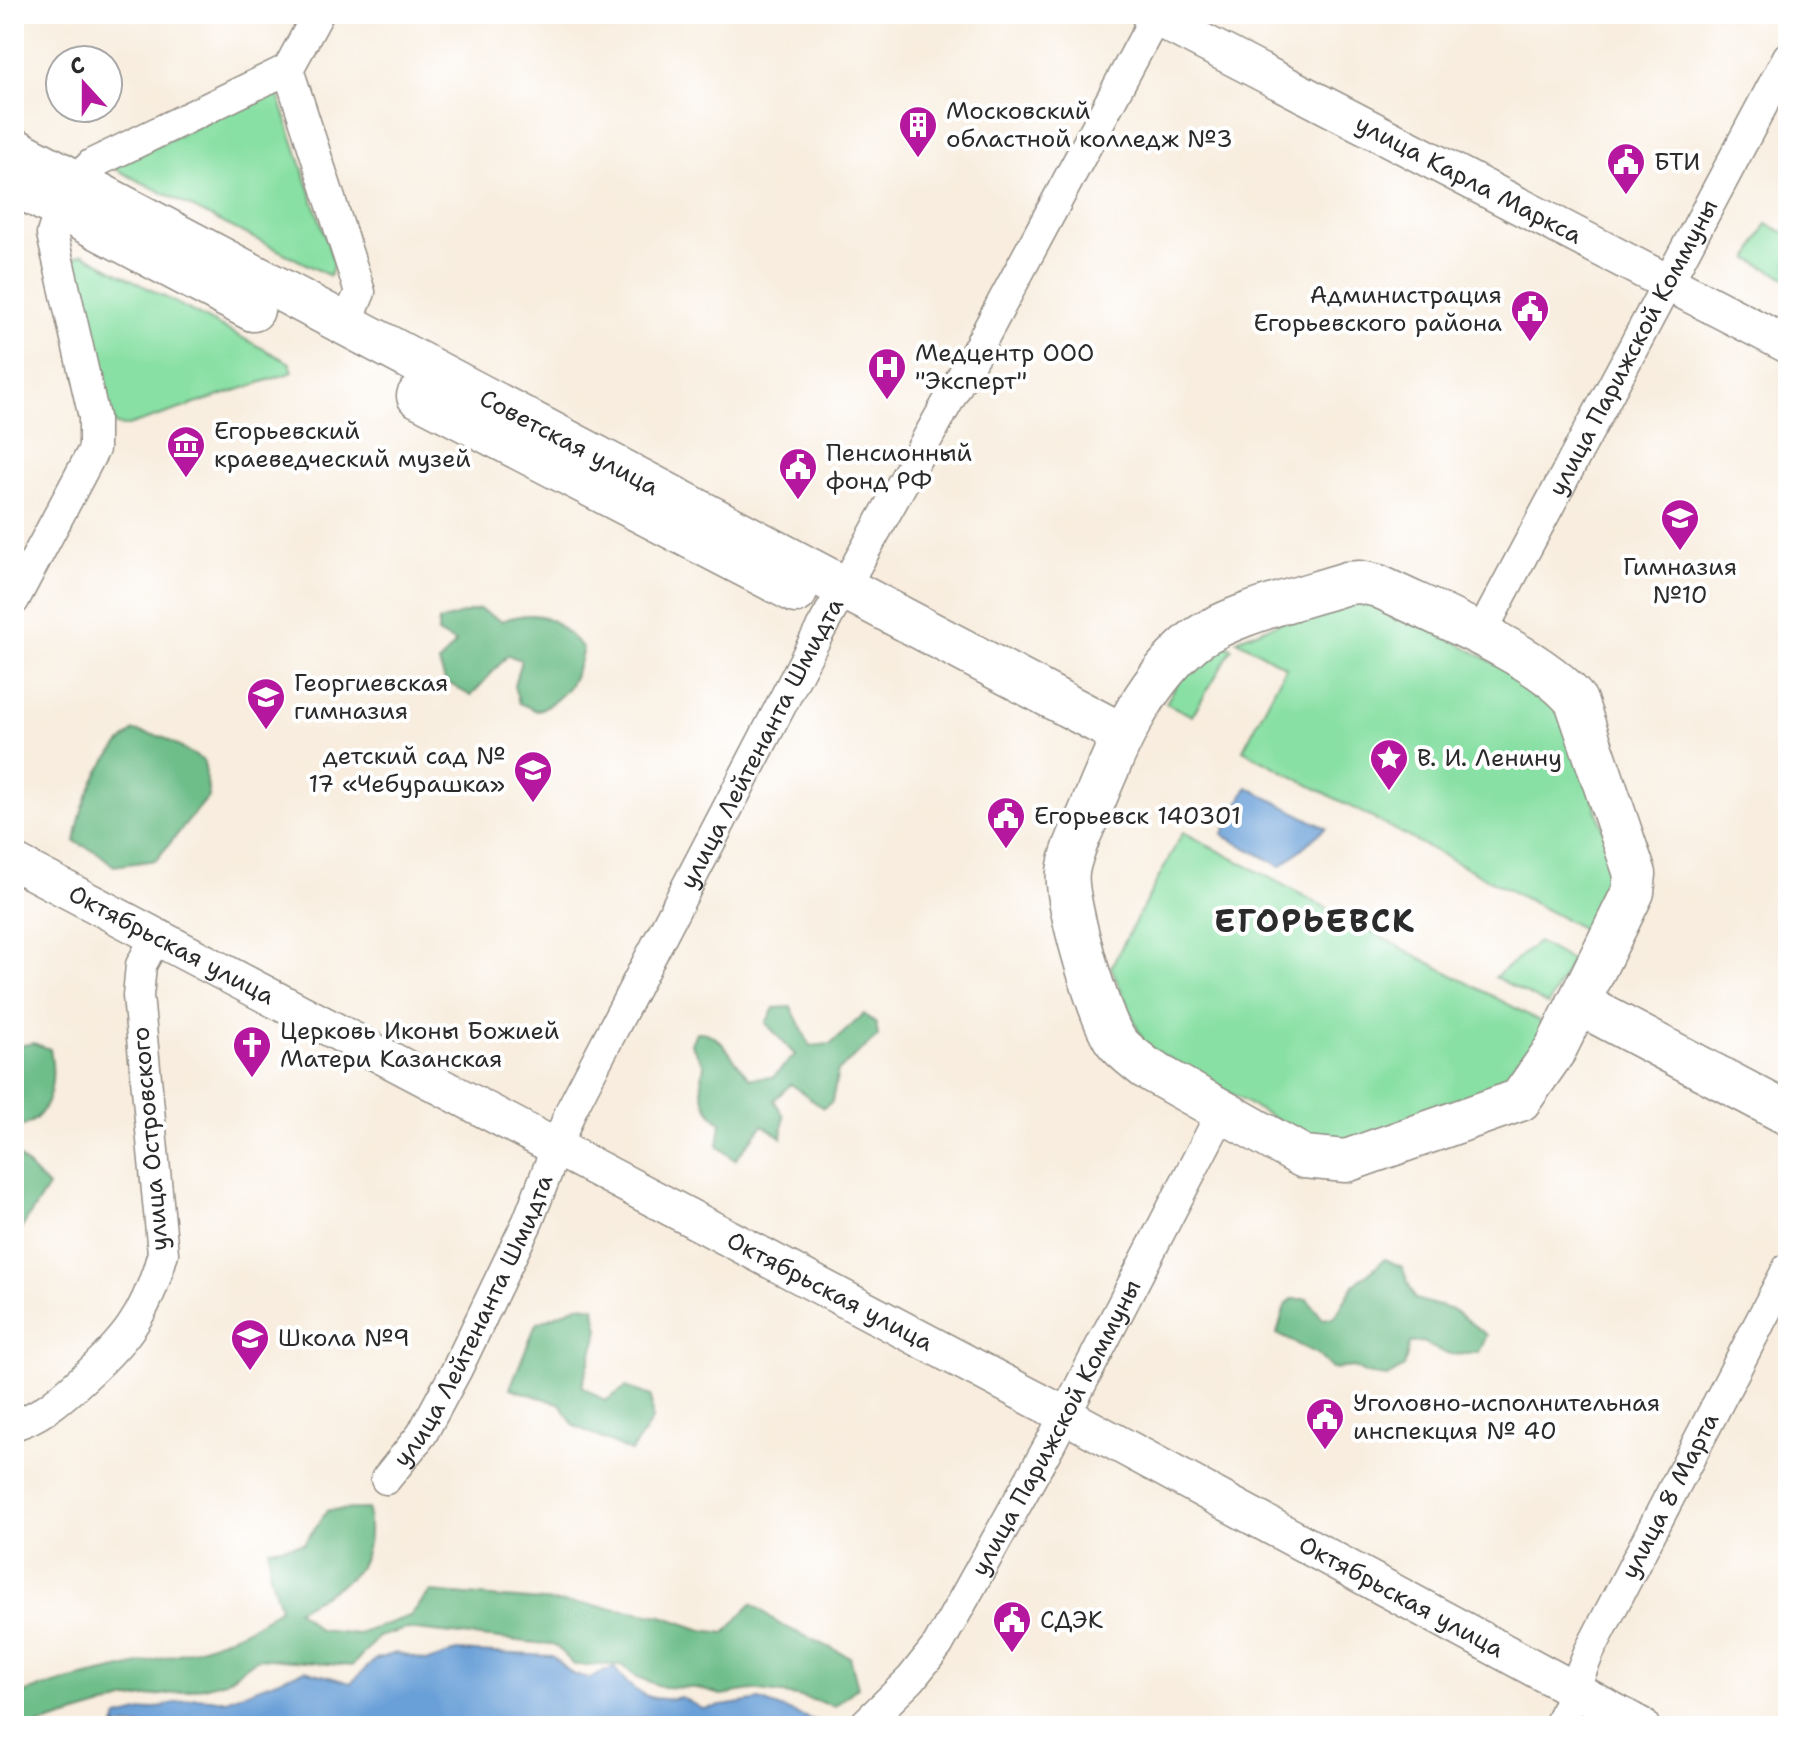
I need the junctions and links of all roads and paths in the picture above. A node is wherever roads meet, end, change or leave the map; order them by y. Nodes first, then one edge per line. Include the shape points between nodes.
1 (318, 14) edge
2 (1153, 15) edge
3 (1788, 57) edge
4 (288, 69) junction
5 (14, 149) edge
6 (14, 184) edge
7 (67, 194) junction
8 (1668, 282) junction
9 (345, 327) junction
10 (1788, 345) edge
11 (837, 599) junction
12 (14, 600) edge
13 (1479, 637) junction
14 (1117, 748) junction
15 (14, 862) edge
16 (156, 937) junction
17 (1583, 993) junction
18 (1788, 1087) edge
19 (1222, 1112) junction
20 (1788, 1114) edge
21 (556, 1147) junction
22 (1788, 1268) edge
23 (1065, 1415) junction
24 (14, 1425) edge
25 (386, 1479) dead end
26 (1573, 1689) junction
27 (873, 1716) edge
28 (1559, 1726) edge
29 (1641, 1726) edge

1 - 4 street
2 - 8 street, улица Карла Маркса
2 - 11 street, улица Лейтенанта Шмидта via 978,348
3 - 8 street, улица Парижской Коммуны
4 - 7 street via 92,164
4 - 9 street via 360,292
5 - 7 main road, Советская улица
6 - 7 main road, Советская улица
7 - 9 main road, Советская улица
7 - 11 main road, Советская улица
7 - 12 street via 52,234 94,417 94,449
8 - 10 street, улица Карла Маркса
8 - 13 street, улица Парижской Коммуны
9 - 11 main road, Советская улица via 611,462
11 - 14 main road, Советская улица
11 - 21 street, улица Лейтенанта Шмидта
13 - 14 main road via 1378,586 1347,583 1216,628 1192,642 1139,705
13 - 17 main road via 1548,672 1576,701 1632,858 1633,892
14 - 19 main road via 1068,872 1071,907 1090,973 1108,1029 1125,1052
15 - 16 street, Октябрьская улица
16 - 21 street, Октябрьская улица
16 - 24 street, улица Островского via 141,965 138,996 163,1253 157,1274 119,1347 54,1405
17 - 18 main road
17 - 19 main road via 1555,1050 1520,1100 1346,1161 1304,1157
17 - 20 main road
19 - 23 street, улица Парижской Коммуны
21 - 23 street, Октябрьская улица
21 - 25 street, улица Лейтенанта Шмидта via 528,1221 456,1371 422,1434
22 - 26 street, улица 8 Марта
23 - 26 street, Октябрьская улица
23 - 27 street, улица Парижской Коммуны via 938,1645
26 - 28 street, улица 8 Марта
26 - 29 street, Октябрьская улица

